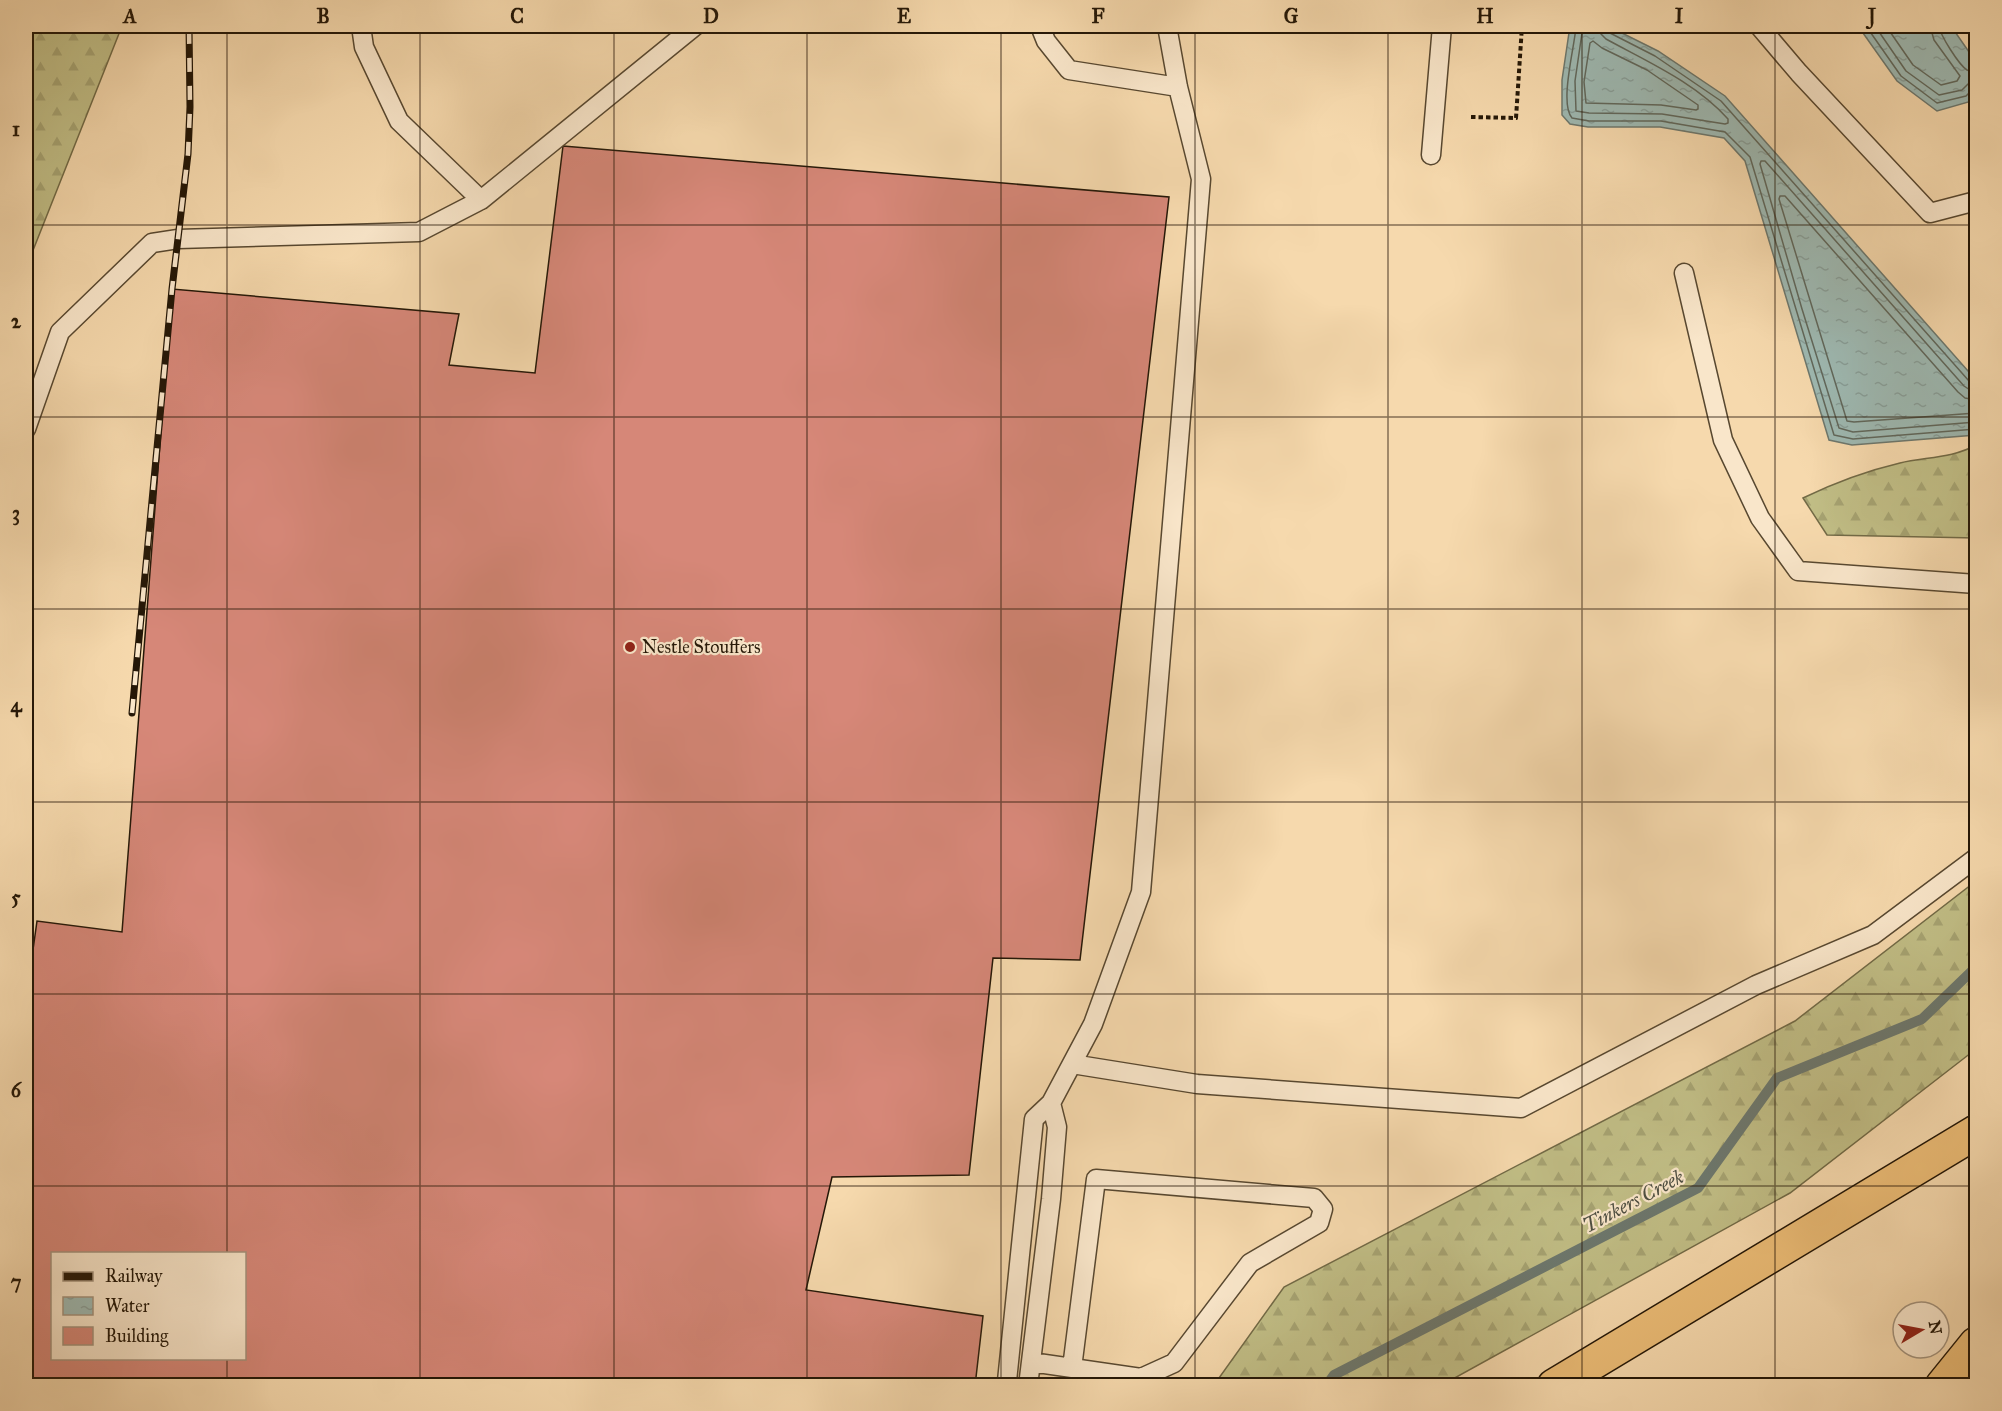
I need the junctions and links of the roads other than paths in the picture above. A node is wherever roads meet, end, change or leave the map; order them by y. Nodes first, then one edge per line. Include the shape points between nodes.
1 (361, 26) edge
2 (695, 26) edge
3 (1040, 26) edge
4 (1167, 26) edge
5 (1442, 26) edge
6 (1759, 26) edge
7 (1179, 87) junction
8 (1431, 155) dead end
9 (480, 200) junction
10 (1977, 201) edge
11 (1684, 273) dead end
12 (26, 429) edge
13 (1977, 584) edge
14 (1977, 858) edge
15 (1072, 1064) junction
16 (1051, 1103) junction
17 (1977, 1132) edge
18 (1977, 1344) edge
19 (1031, 1362) junction
20 (1072, 1368) junction
21 (1009, 1386) edge
22 (1028, 1386) edge
23 (1554, 1386) edge
24 (1942, 1386) edge

1 - 9 lane via 364,47 399,121
2 - 9 lane
3 - 7 lane via 1046,41 1069,70
4 - 7 lane
5 - 8 lane
6 - 10 lane via 1930,213
7 - 15 lane via 1201,179 1141,892 1093,1024
9 - 12 lane via 419,232 152,243 60,332
11 - 13 lane via 1723,440 1760,518 1798,571
14 - 15 lane via 1873,935 1755,985 1521,1108 1197,1084
15 - 16 lane
16 - 19 lane via 1057,1127
16 - 21 lane via 1034,1119
17 - 23 highway
18 - 24 highway
19 - 20 lane
19 - 22 lane
20 - 20 lane via 1141,1378 1174,1363 1250,1263 1319,1223 1323,1209 1314,1198 1096,1179

